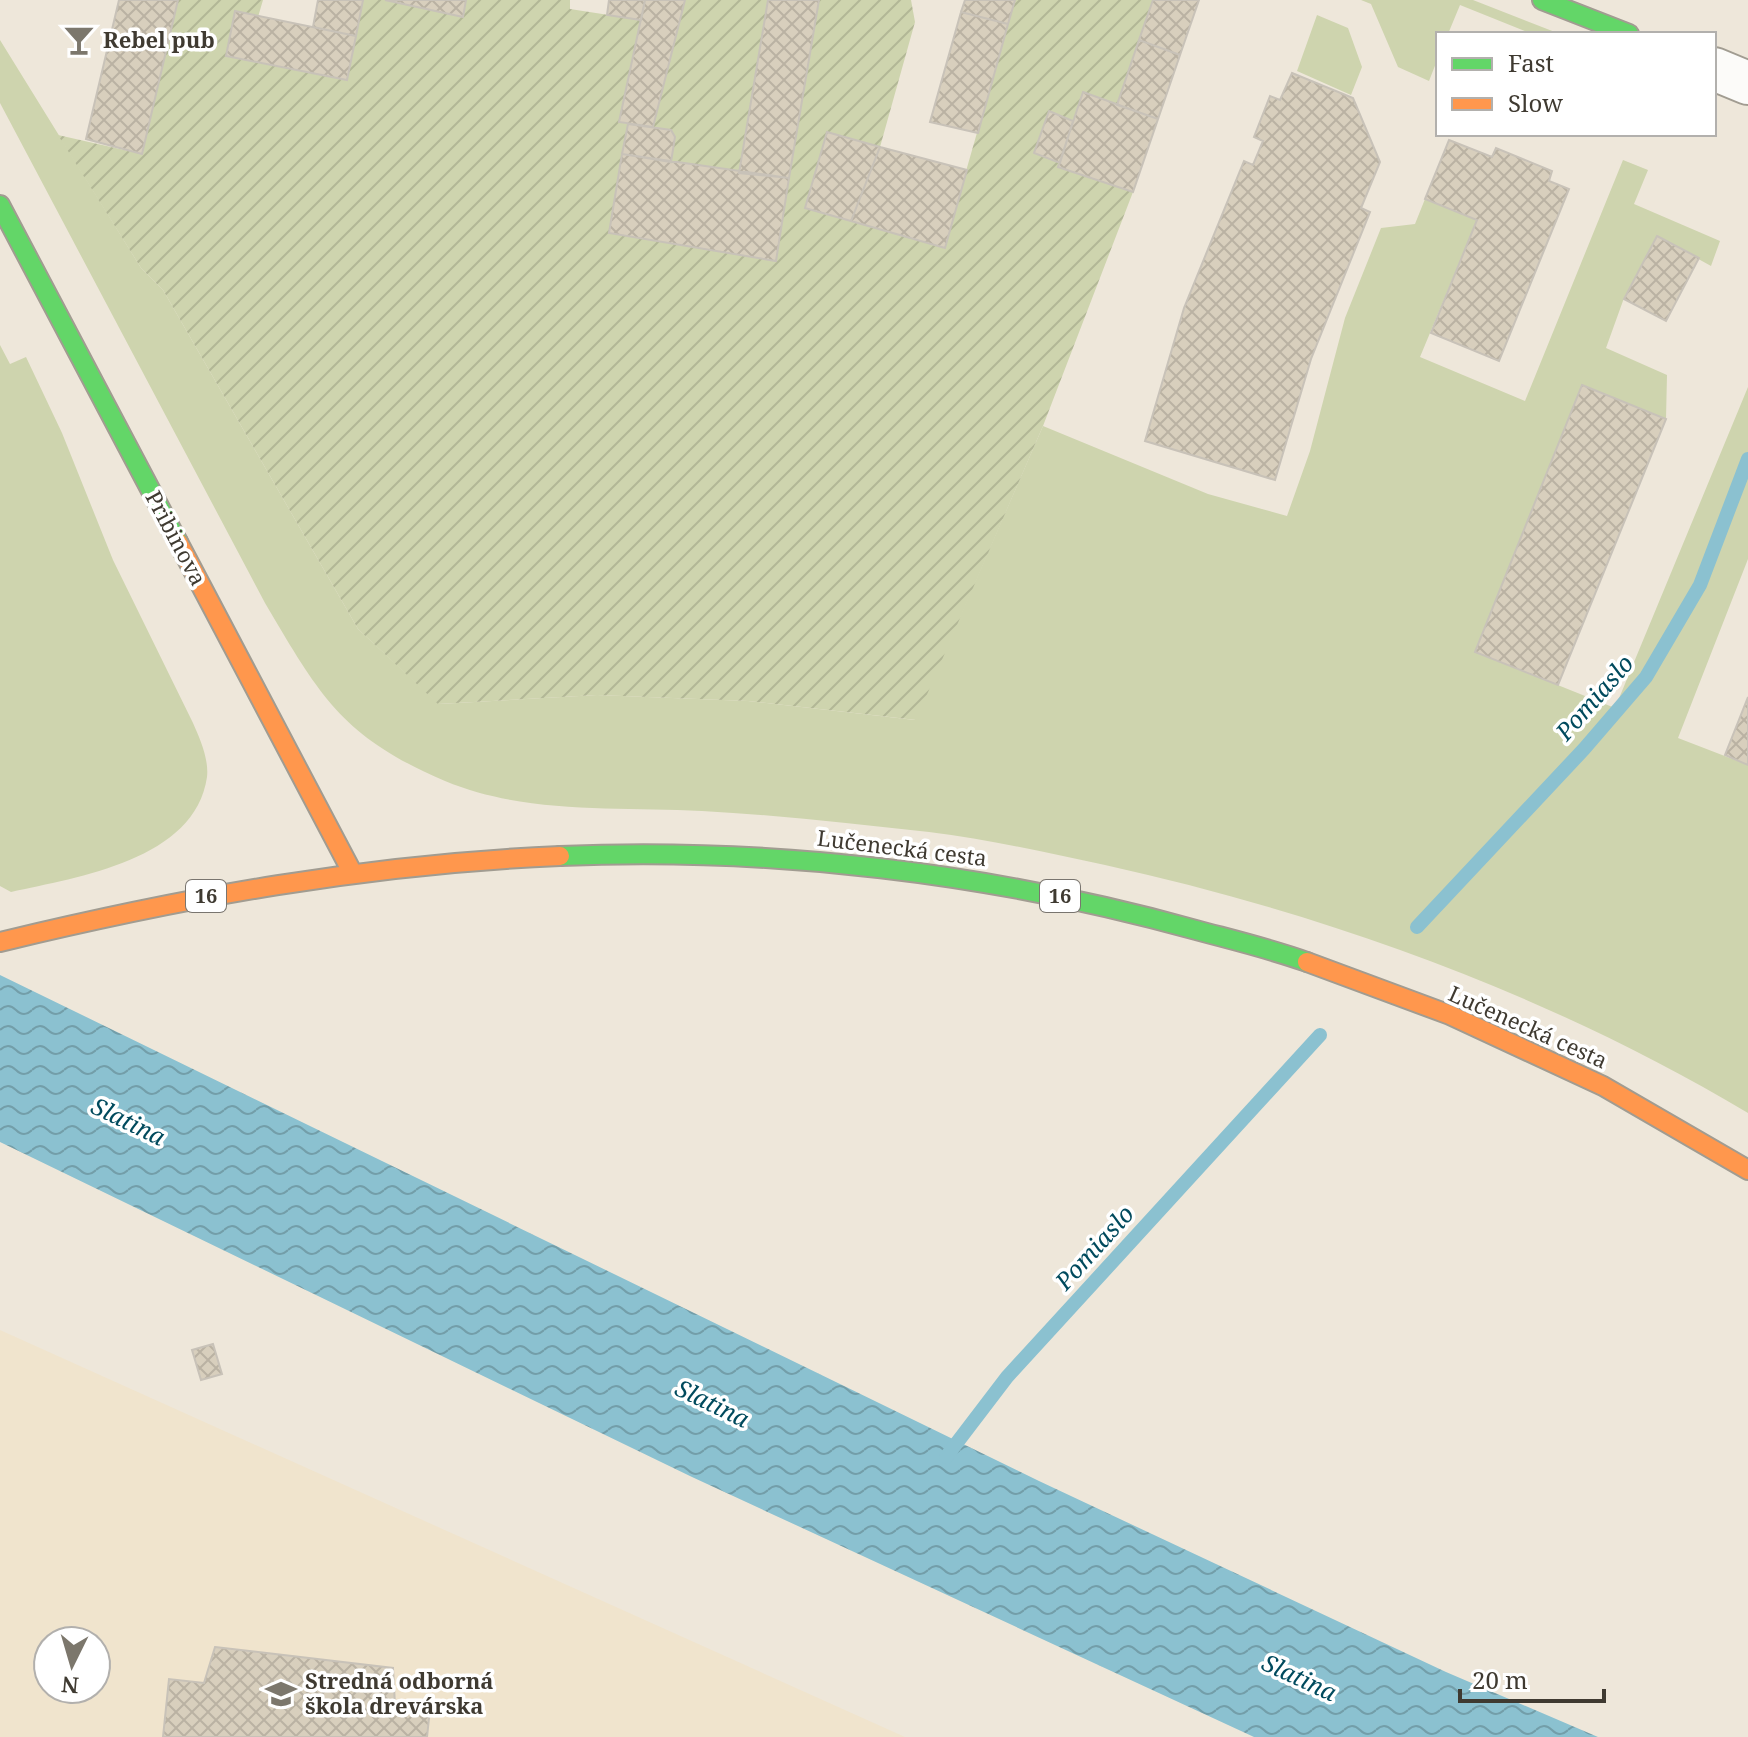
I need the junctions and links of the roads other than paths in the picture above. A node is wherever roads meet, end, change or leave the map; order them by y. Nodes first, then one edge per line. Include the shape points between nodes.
1 (1542, 0) edge
2 (1624, 32) edge
3 (1716, 70) edge
4 (1748, 83) edge
5 (0, 205) edge
6 (352, 872) junction
7 (0, 942) edge
8 (1748, 1170) edge

1 - 2 main road
3 - 4 street
5 - 6 main road, Pribinova
6 - 7 main road, Lučenecká cesta / 16 via 266,884
6 - 8 main road, Lučenecká cesta / 16 via 470,859 672,852 908,871 1007,885 1257,946 1497,1035 1613,1092

